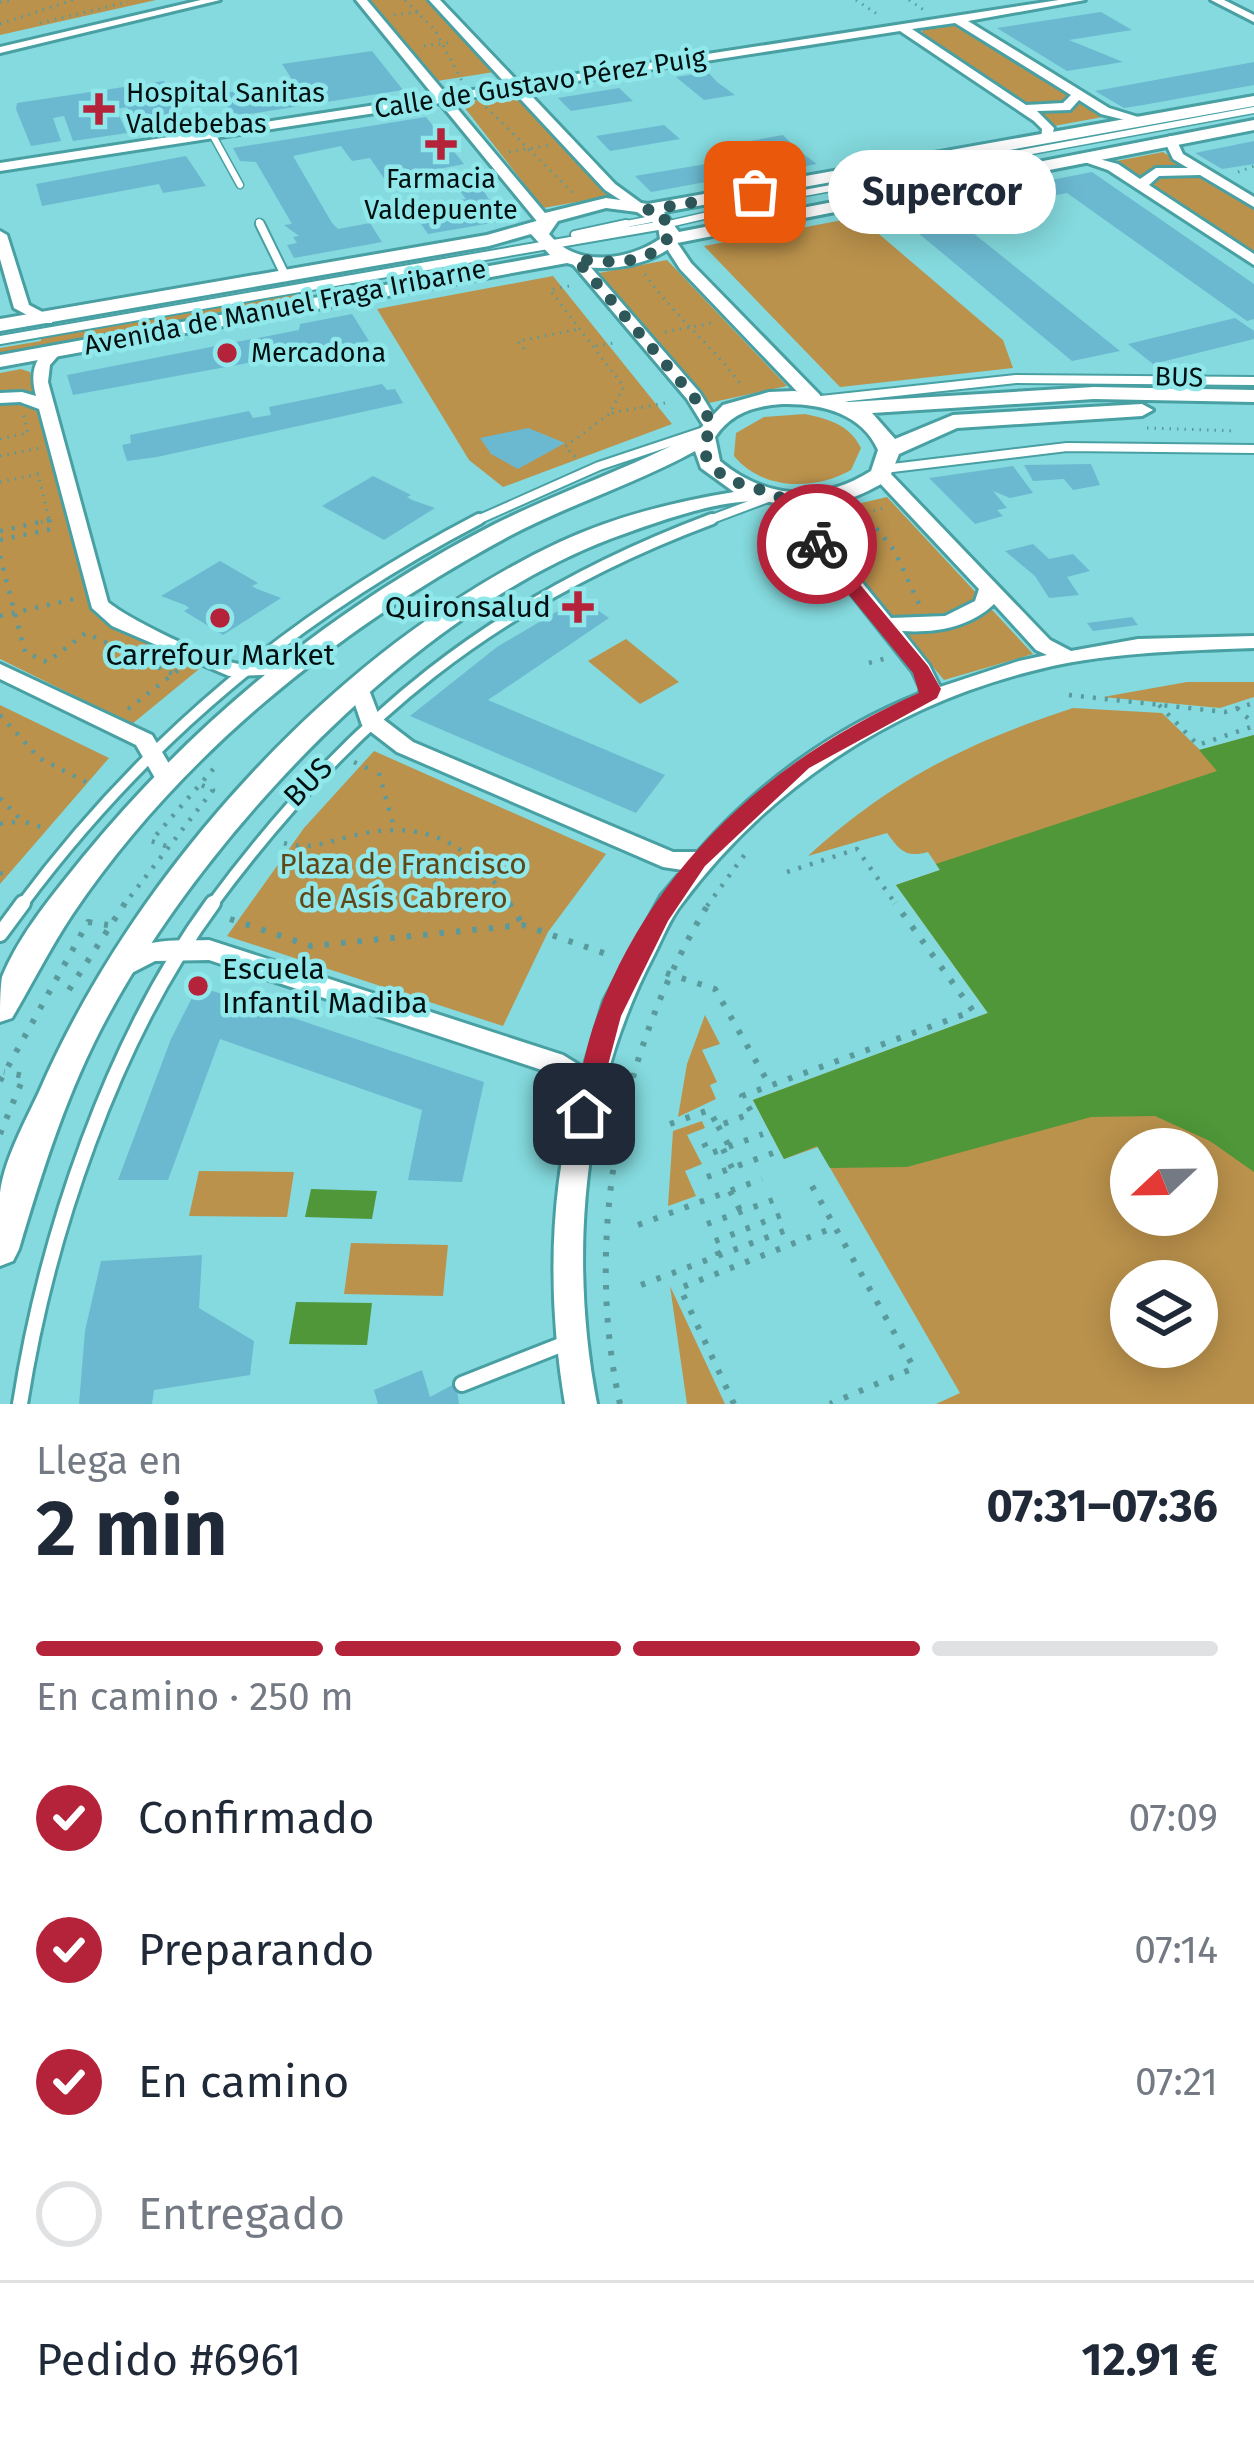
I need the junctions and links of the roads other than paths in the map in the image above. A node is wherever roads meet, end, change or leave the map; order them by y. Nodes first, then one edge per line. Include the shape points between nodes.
1 (183, 0) edge
2 (215, 0) edge
3 (361, 0) edge
4 (1080, 0) edge
5 (1216, 0) edge
6 (432, 5) edge
7 (957, 19) junction
8 (1254, 19) edge
9 (901, 27) junction
10 (0, 47) edge
11 (516, 87) junction
12 (1078, 94) junction
13 (444, 98) junction
14 (1254, 105) edge
15 (1021, 106) junction
16 (1145, 121) junction
17 (1254, 125) edge
18 (212, 134) junction
19 (1046, 138) junction
20 (1170, 140) junction
21 (1079, 158) junction
22 (0, 167) edge
23 (1209, 175) junction
24 (240, 184) dead end
25 (1140, 186) junction
26 (1254, 203) edge
27 (259, 222) dead end
28 (658, 223) junction
29 (544, 230) junction
30 (0, 235) edge
31 (573, 258) junction
32 (1254, 261) edge
33 (286, 278) junction
34 (6, 285) edge
35 (47, 320) junction
36 (0, 325) edge
37 (0, 340) edge
38 (55, 350) junction
39 (0, 361) edge
40 (1254, 381) edge
41 (1254, 396) edge
42 (0, 398) edge
43 (816, 400) junction
44 (46, 406) junction
45 (845, 407) junction
46 (1254, 414) edge
47 (707, 430) junction
48 (1254, 448) edge
49 (885, 464) junction
50 (772, 497) junction
51 (988, 588) junction
52 (882, 623) junction
53 (1254, 642) edge
54 (1066, 657) junction
55 (284, 669) junction
56 (236, 670) junction
57 (0, 671) edge
58 (359, 687) junction
59 (928, 698) junction
60 (370, 720) junction
61 (152, 749) junction
62 (167, 779) junction
63 (698, 861) junction
64 (0, 934) edge
65 (183, 947) junction
66 (117, 972) junction
67 (0, 1010) edge
68 (588, 1088) junction
69 (5, 1218) edge
70 (0, 1250) edge
71 (572, 1341) junction
72 (462, 1384) dead end
73 (20, 1404) edge
74 (581, 1404) edge

1 - 10 street
2 - 10 street
3 - 13 street
4 - 7 street, Calle de Gustavo Pérez Puig
5 - 8 street
6 - 11 street
7 - 9 street, Calle de Gustavo Pérez Puig
7 - 12 street
9 - 11 street, Calle de Gustavo Pérez Puig
9 - 15 street
11 - 13 street, Calle de Gustavo Pérez Puig
11 - 28 street via 610,187
12 - 15 street via 1066,107
12 - 16 street via 1111,114
13 - 18 street, Calle de Gustavo Pérez Puig
13 - 29 street
14 - 16 street
14 - 28 lane
15 - 19 street via 1045,124
16 - 19 street
17 - 20 street
18 - 22 street, Calle de Gustavo Pérez Puig
18 - 24 lane
19 - 28 street
20 - 21 street
20 - 23 street via 1173,152
21 - 25 street via 1113,167
21 - 28 street
23 - 25 street via 1156,172
23 - 26 street
25 - 32 street
27 - 33 lane
28 - 29 lane
28 - 29 street via 584,205
28 - 31 street, Avenida de Manuel Fraga Iribarne via 631,260
28 - 43 street via 685,266
29 - 31 street
29 - 33 street, Avenida de Manuel Fraga Iribarne
29 - 37 lane, Avenida de Manuel Fraga Iribarne
30 - 34 street
31 - 38 street, Avenida de Manuel Fraga Iribarne
31 - 47 street via 694,397
33 - 35 street, Avenida de Manuel Fraga Iribarne
34 - 35 street via 23,311
35 - 36 street, Avenida de Manuel Fraga Iribarne
38 - 39 street, Avenida de Manuel Fraga Iribarne
38 - 44 street via 39,371
40 - 43 lane, BUS via 1016,379
41 - 45 street via 1094,393
42 - 44 street
43 - 45 street
43 - 47 street via 742,404
44 - 56 street via 98,604 119,622
45 - 49 street via 876,426
46 - 49 street via 1138,410 953,422
47 - 50 street via 703,450 721,476
47 - 55 street via 410,579
47 - 56 lane via 615,458 452,527
48 - 49 lane via 1067,447
49 - 50 street via 842,496
49 - 51 street
50 - 52 street
50 - 58 street via 687,502 582,543 492,591
50 - 60 lane, BUS via 668,533 545,591
51 - 52 street via 974,612 937,624
51 - 54 street via 1043,645
52 - 59 street via 929,681
53 - 54 street
54 - 59 street
55 - 56 street
55 - 62 street
56 - 61 lane
57 - 61 street
58 - 60 street
58 - 66 street via 226,820
59 - 63 street via 802,763
60 - 63 street via 406,747 671,861
60 - 65 lane, BUS via 268,824
61 - 62 street
61 - 64 lane via 40,874
62 - 67 street via 70,895
63 - 68 street via 634,962
65 - 66 street via 151,951
65 - 68 street via 248,959 505,1045 563,1066
65 - 73 lane, BUS via 127,1046 62,1215
66 - 69 street
68 - 71 street via 571,1200
69 - 70 street
71 - 72 lane
71 - 74 street

